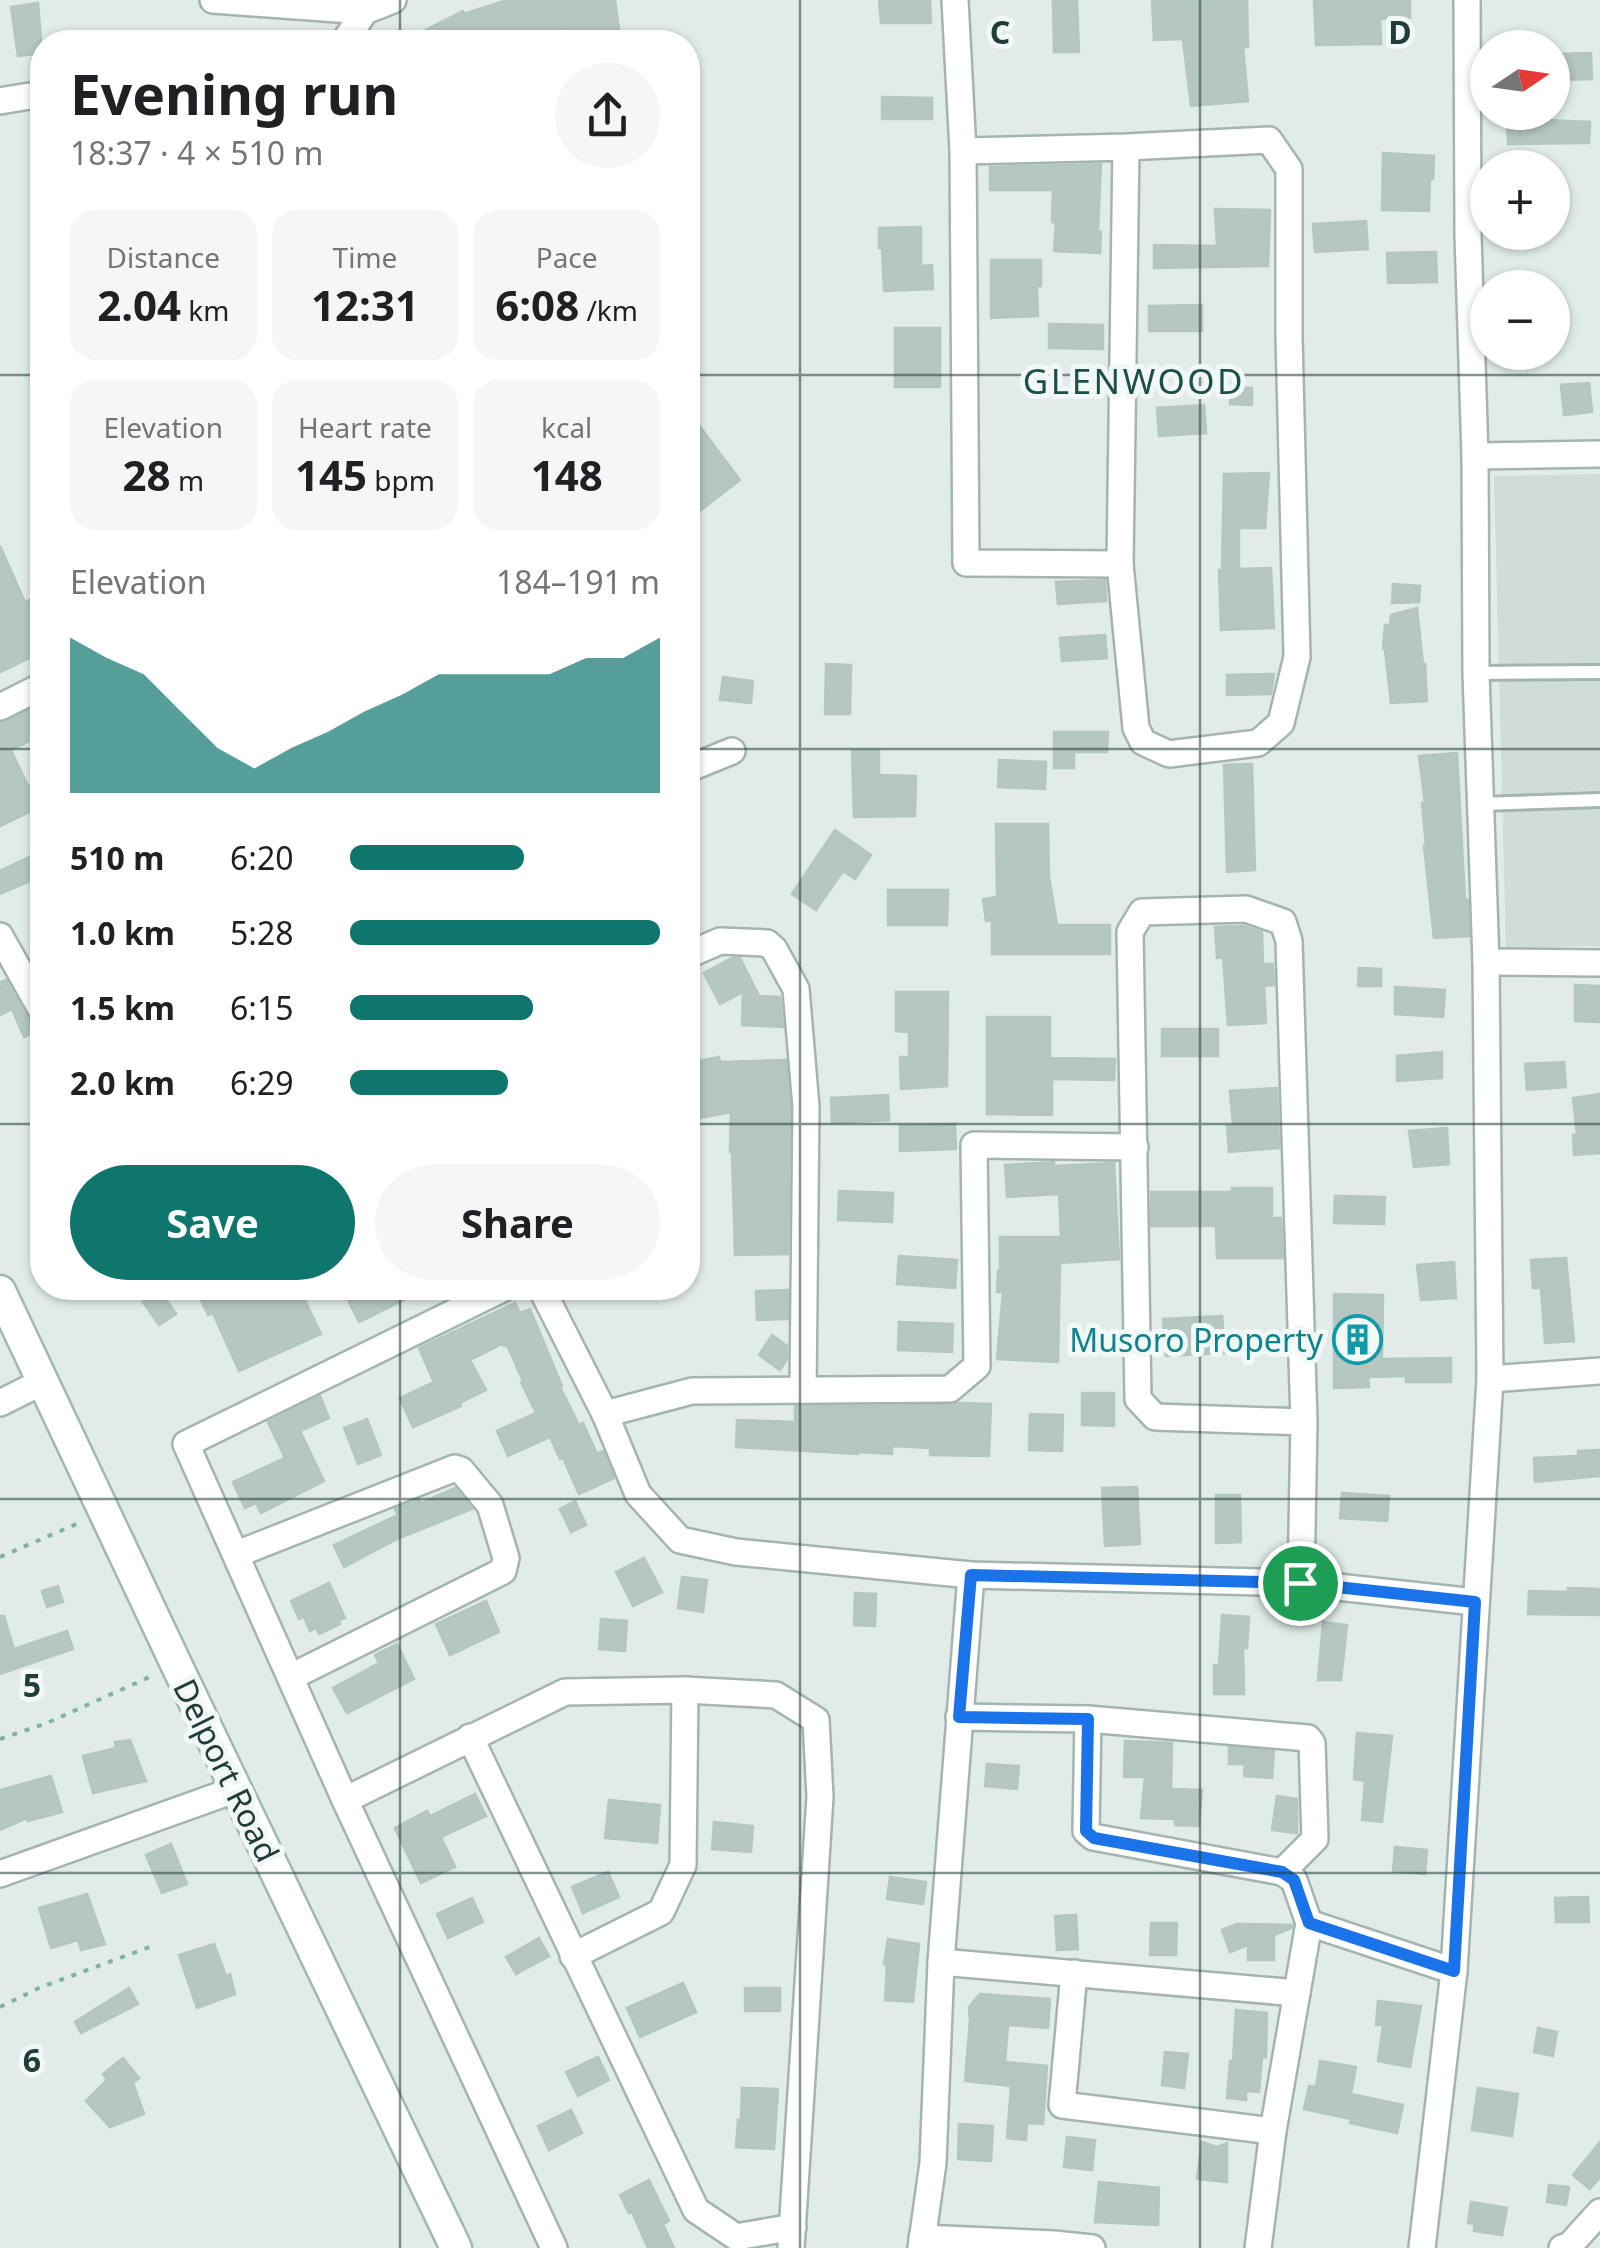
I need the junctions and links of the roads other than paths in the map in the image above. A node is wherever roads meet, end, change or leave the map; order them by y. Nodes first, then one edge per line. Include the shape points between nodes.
1 (213, 0) edge
2 (393, 0) edge
3 (955, 0) edge
4 (1468, 0) edge
5 (366, 11) junction
6 (353, 30) edge
7 (30, 96) edge
8 (0, 101) edge
9 (1126, 147) junction
10 (963, 151) junction
11 (1600, 454) edge
12 (1475, 456) junction
13 (1120, 564) junction
14 (1600, 672) edge
15 (1476, 673) junction
16 (30, 692) edge
17 (0, 708) edge
18 (732, 750) dead end
19 (700, 763) edge
20 (1600, 800) edge
21 (1480, 804) junction
22 (3, 949) edge
23 (700, 950) edge
24 (1486, 962) junction
25 (1600, 963) edge
26 (30, 992) edge
27 (1135, 1147) junction
28 (0, 1291) edge
29 (480, 1300) edge
30 (548, 1300) edge
31 (1600, 1371) edge
32 (1490, 1378) junction
33 (44, 1381) junction
34 (803, 1390) junction
35 (0, 1403) edge
36 (605, 1414) junction
37 (1304, 1422) junction
38 (237, 1554) junction
39 (971, 1575) junction
40 (1300, 1583) junction
41 (1475, 1602) junction
42 (290, 1678) junction
43 (685, 1690) junction
44 (959, 1717) junction
45 (1088, 1719) junction
46 (470, 1737) junction
47 (237, 1789) junction
48 (345, 1800) junction
49 (1282, 1872) junction
50 (0, 1874) edge
51 (1309, 1923) junction
52 (573, 1956) junction
53 (942, 1962) junction
54 (1454, 1971) junction
55 (1074, 1974) junction
56 (1298, 1993) junction
57 (1273, 2131) junction
58 (1600, 2212) edge
59 (792, 2238) edge
60 (922, 2243) edge
61 (1054, 2246) edge
62 (456, 2248) edge
63 (554, 2248) edge
64 (1092, 2248) edge
65 (1258, 2248) edge
66 (1422, 2248) edge
67 (1562, 2248) edge

1 - 5 street
2 - 5 street
3 - 10 street
4 - 12 street
5 - 6 street
7 - 8 street
9 - 10 street
9 - 13 street
9 - 13 street via 1269,140 1289,169 1297,658 1281,723 1258,743 1169,754 1144,742 1136,728
10 - 13 street via 966,564
11 - 12 street
12 - 15 street
14 - 15 lane
15 - 21 street
16 - 17 street
18 - 19 street
20 - 21 lane
21 - 24 street
22 - 26 street
23 - 34 street via 720,941 767,943 796,988 806,1107
24 - 25 street
24 - 32 street
27 - 34 street via 974,1145 978,1366 950,1390
27 - 37 street via 1138,1399 1155,1417
27 - 37 street via 1130,932 1142,912 1246,909 1283,922 1289,941
28 - 33 main road, Delport Road
29 - 38 street via 186,1444
30 - 36 street
31 - 32 street
32 - 41 street
33 - 35 street
33 - 47 main road, Delport Road
34 - 36 street via 692,1392
36 - 39 street via 638,1494 680,1540 736,1552
37 - 40 street
38 - 42 street
38 - 42 street via 454,1468 490,1504 506,1558 503,1571
39 - 40 street
39 - 44 street
40 - 41 street
41 - 54 street
42 - 48 street
43 - 46 street via 565,1692
43 - 52 street via 684,1865 661,1912
43 - 59 street via 776,1695 816,1720 820,1796
44 - 45 street
44 - 53 street
45 - 49 street via 1086,1831 1094,1838
45 - 49 street via 1308,1738 1316,1838
46 - 48 street
46 - 52 street
47 - 50 street
47 - 62 main road, Delport Road
48 - 63 street
49 - 51 street via 1294,1880
51 - 54 street
51 - 56 street
52 - 59 street via 696,2210 736,2236
53 - 55 street
53 - 60 street
54 - 66 street
55 - 56 street
55 - 57 street via 1062,2104
56 - 57 street
57 - 65 street
58 - 67 street
60 - 61 street
61 - 64 street

